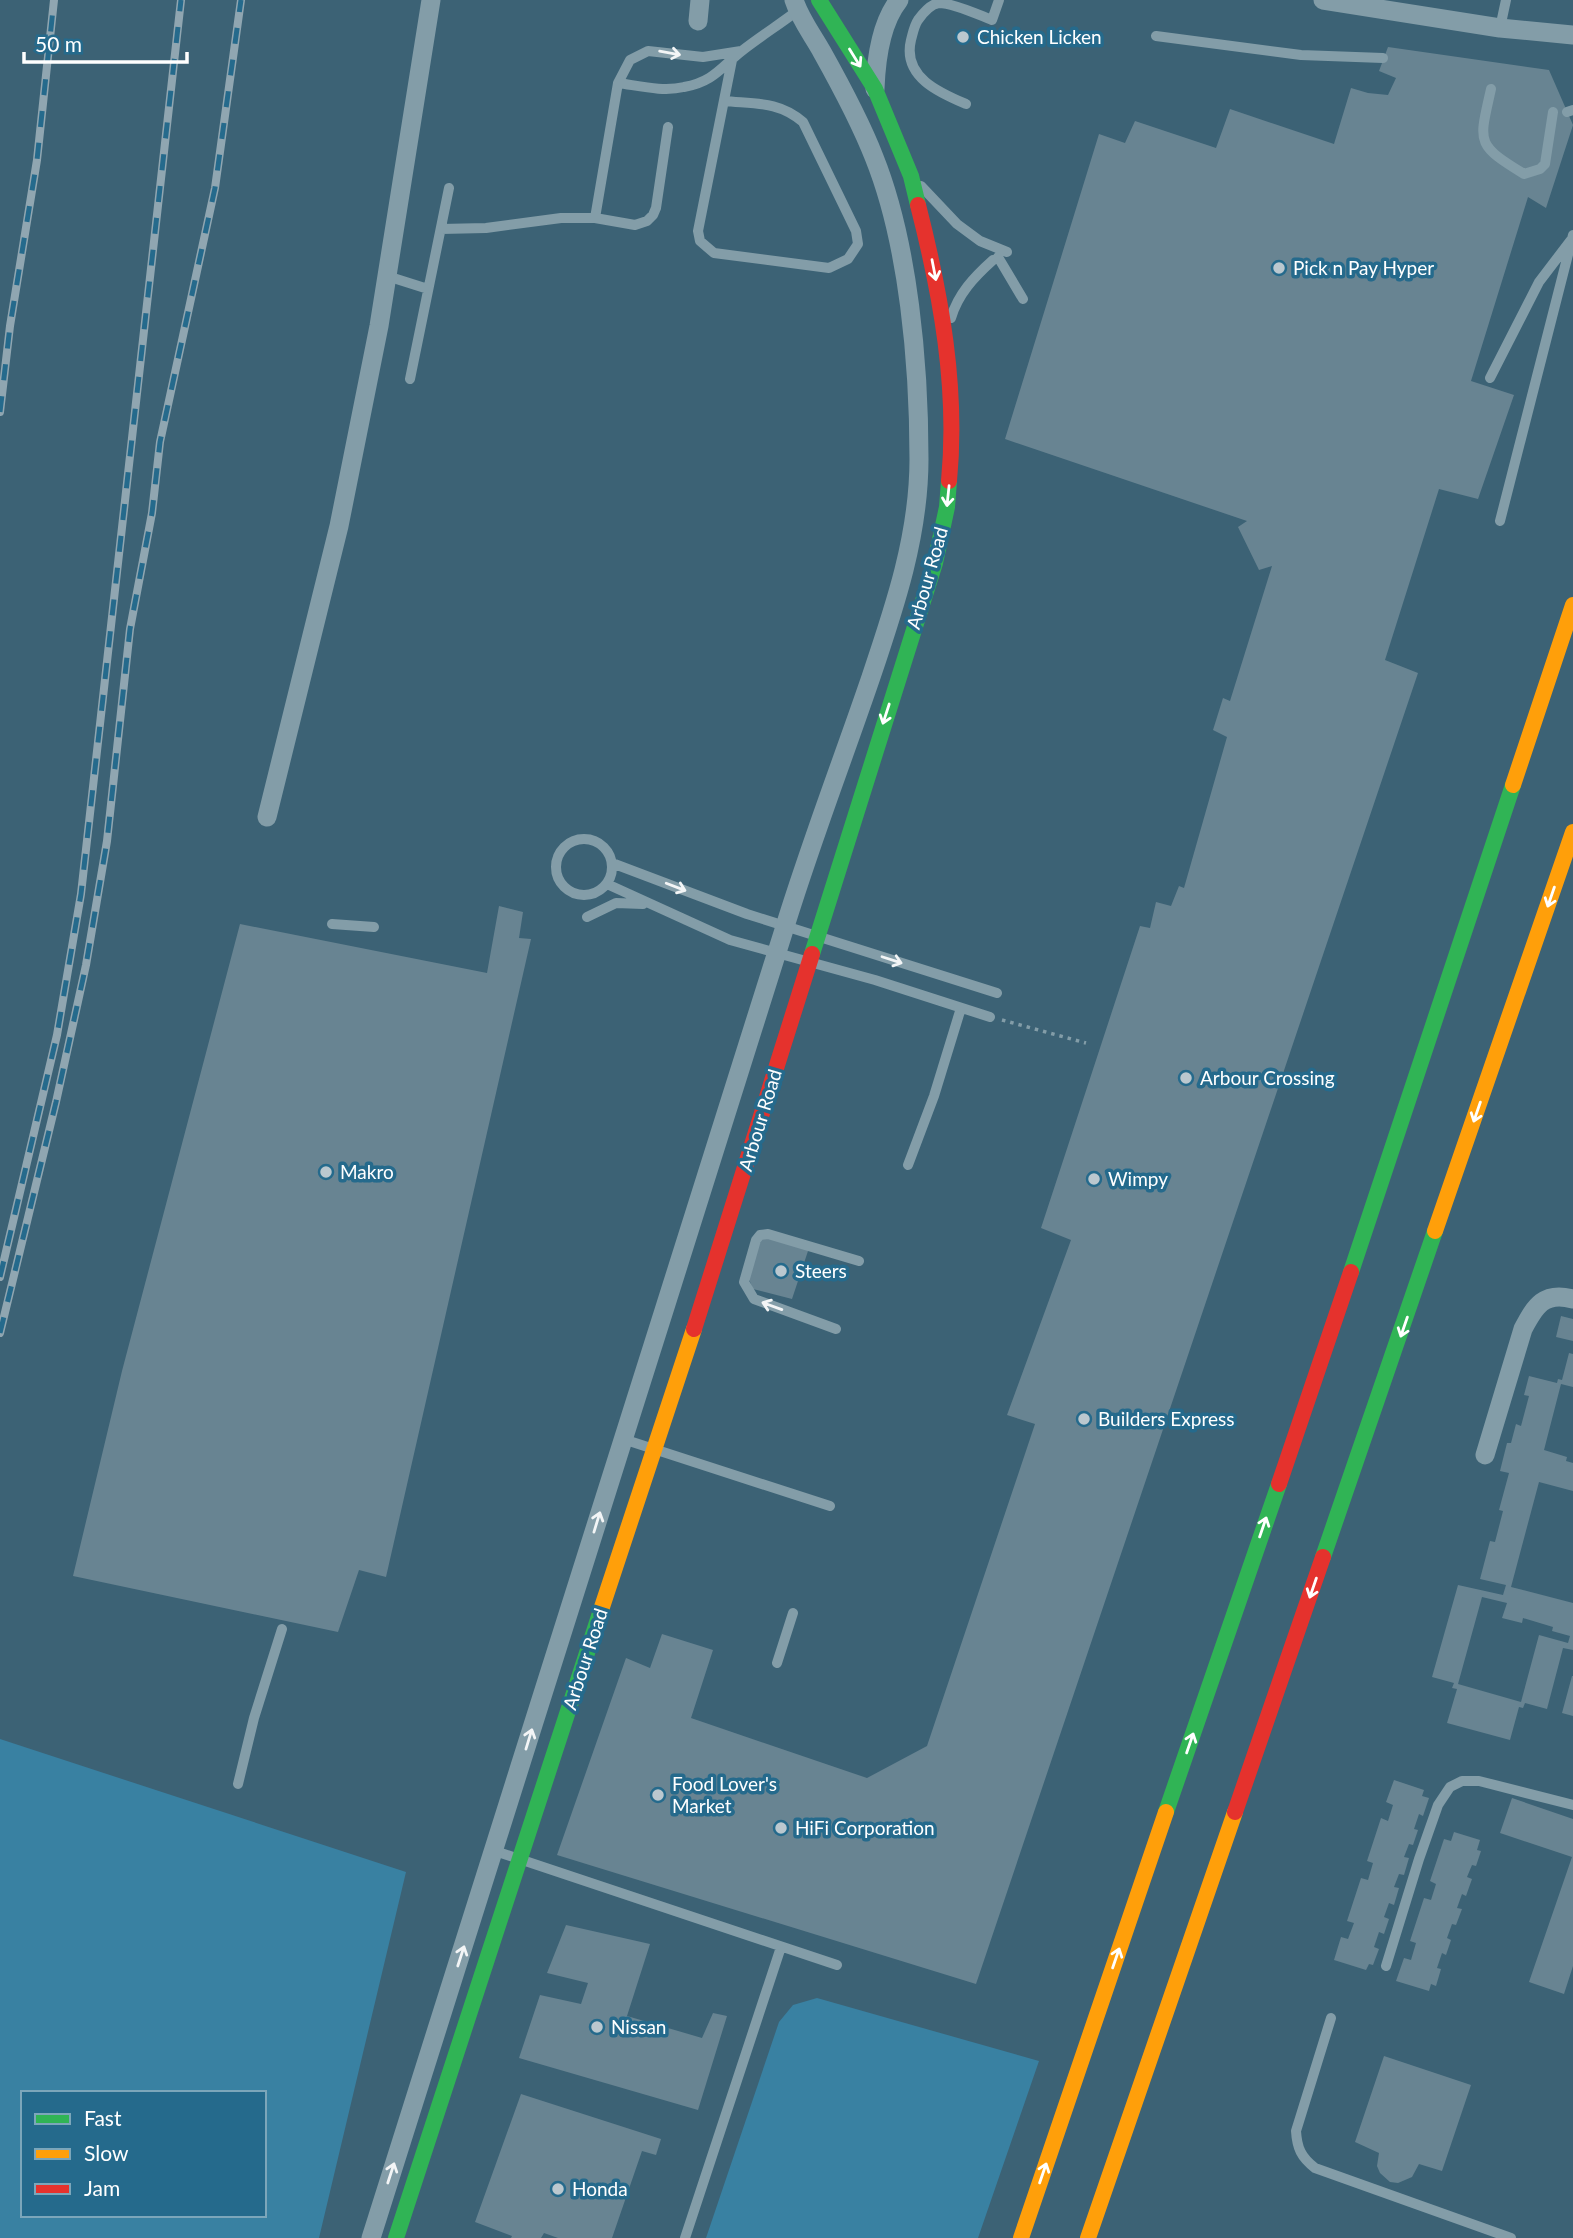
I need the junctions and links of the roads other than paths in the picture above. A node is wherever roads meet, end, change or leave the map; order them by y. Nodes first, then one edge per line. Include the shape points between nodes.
1 (431, 0) edge
2 (700, 0) edge
3 (817, 0) edge
4 (899, 0) edge
5 (999, 0) edge
6 (1323, 0) edge
7 (1506, 0) edge
8 (1365, 4) edge
9 (796, 6) edge
10 (698, 20) dead end
11 (1500, 27) junction
12 (1571, 30) edge
13 (1156, 36) dead end
14 (741, 51) junction
15 (1382, 58) dead end
16 (732, 60) junction
17 (618, 83) junction
18 (875, 89) junction
19 (1491, 89) dead end
20 (724, 101) junction
21 (967, 104) dead end
22 (1553, 113) dead end
23 (668, 127) dead end
24 (911, 176) junction
25 (449, 188) dead end
26 (595, 218) junction
27 (441, 229) junction
28 (1573, 237) edge
29 (999, 256) junction
30 (387, 276) junction
31 (428, 289) junction
32 (1023, 299) dead end
33 (946, 337) junction
34 (1490, 378) dead end
35 (410, 379) dead end
36 (1500, 521) dead end
37 (1573, 605) edge
38 (267, 817) dead end
39 (1573, 832) edge
40 (612, 863) junction
41 (607, 884) junction
42 (654, 906) junction
43 (587, 917) dead end
44 (332, 924) dead end
45 (785, 925) junction
46 (373, 927) dead end
47 (819, 936) junction
48 (777, 954) junction
49 (809, 963) junction
50 (997, 993) dead end
51 (961, 1008) junction
52 (990, 1017) road end
53 (908, 1165) dead end
54 (859, 1261) dead end
55 (1573, 1299) edge
56 (836, 1329) dead end
57 (623, 1439) junction
58 (656, 1449) junction
59 (1486, 1455) dead end
60 (830, 1506) dead end
61 (793, 1613) dead end
62 (282, 1629) dead end
63 (777, 1663) dead end
64 (238, 1784) dead end
65 (1573, 1805) edge
66 (495, 1851) junction
67 (520, 1859) junction
68 (781, 1947) junction
69 (837, 1965) dead end
70 (1386, 1966) dead end
71 (1331, 2018) dead end
72 (371, 2238) edge
73 (396, 2238) edge
74 (685, 2238) edge
75 (1021, 2238) edge
76 (1088, 2238) edge
77 (1511, 2238) edge

1 - 30 street
2 - 10 street
3 - 9 street
3 -> 18 main road, Arbour Road
4 - 18 street via 881,40
5 - 21 lane via 992,20 941,3 929,8 915,24 910,62 934,90
6 - 8 street
7 - 11 lane
8 - 11 street
9 - 14 lane
9 - 45 street, Arbour Road via 876,161 895,223 914,352 919,460 909,555
11 - 12 street
13 - 15 lane via 1301,54
14 - 16 lane
17 -> 14 lane via 630,60 648,51 703,57
16 - 17 lane via 722,71 685,87
16 - 20 lane
17 - 26 lane
18 - 24 main road, Arbour Road
19 - 22 lane via 1485,144 1493,155 1524,174 1545,164
20 - 20 lane via 698,231 702,245 714,253 829,268 848,259 858,244 856,231 803,122 780,106
23 - 26 lane via 653,215 635,225
24 - 29 lane via 957,225
24 -> 33 main road, Arbour Road
25 - 27 lane
26 - 27 lane
27 - 31 lane
28 - 34 lane via 1539,282
28 - 36 lane
29 - 32 lane
29 - 33 lane via 964,291
30 - 31 lane
30 - 38 street via 339,526
31 - 35 lane
33 -> 47 main road, Arbour Road via 952,452 947,507 935,563
75 -> 37 main road
39 -> 76 main road
40 - 41 lane
40 - 41 lane via 599,842 583,838 566,845 557,860 559,879 572,892 593,894
40 -> 45 lane
41 - 42 lane
42 - 43 lane via 616,902
42 - 48 lane via 730,940
44 - 46 lane
45 - 47 lane
45 - 48 street, Arbour Road
47 - 49 main road, Arbour Road
47 -> 50 lane
48 - 49 lane
48 - 57 street, Arbour Road
49 - 51 lane
49 - 58 main road, Arbour Road
51 - 52 lane
51 - 53 lane
56 -> 54 lane via 754,1299 744,1282 756,1240 768,1234
55 - 59 street via 1553,1297 1531,1314
57 - 58 lane
66 -> 57 street, Arbour Road
58 - 60 lane
58 - 67 main road, Arbour Road
61 - 63 lane
62 - 64 lane
65 - 70 lane via 1479,1781 1450,1787 1438,1805
66 - 67 lane
72 -> 66 street, Arbour Road
67 - 68 lane
67 - 73 main road, Arbour Road
68 - 69 lane
68 - 74 lane
71 - 77 lane via 1296,2131 1304,2159 1315,2168

